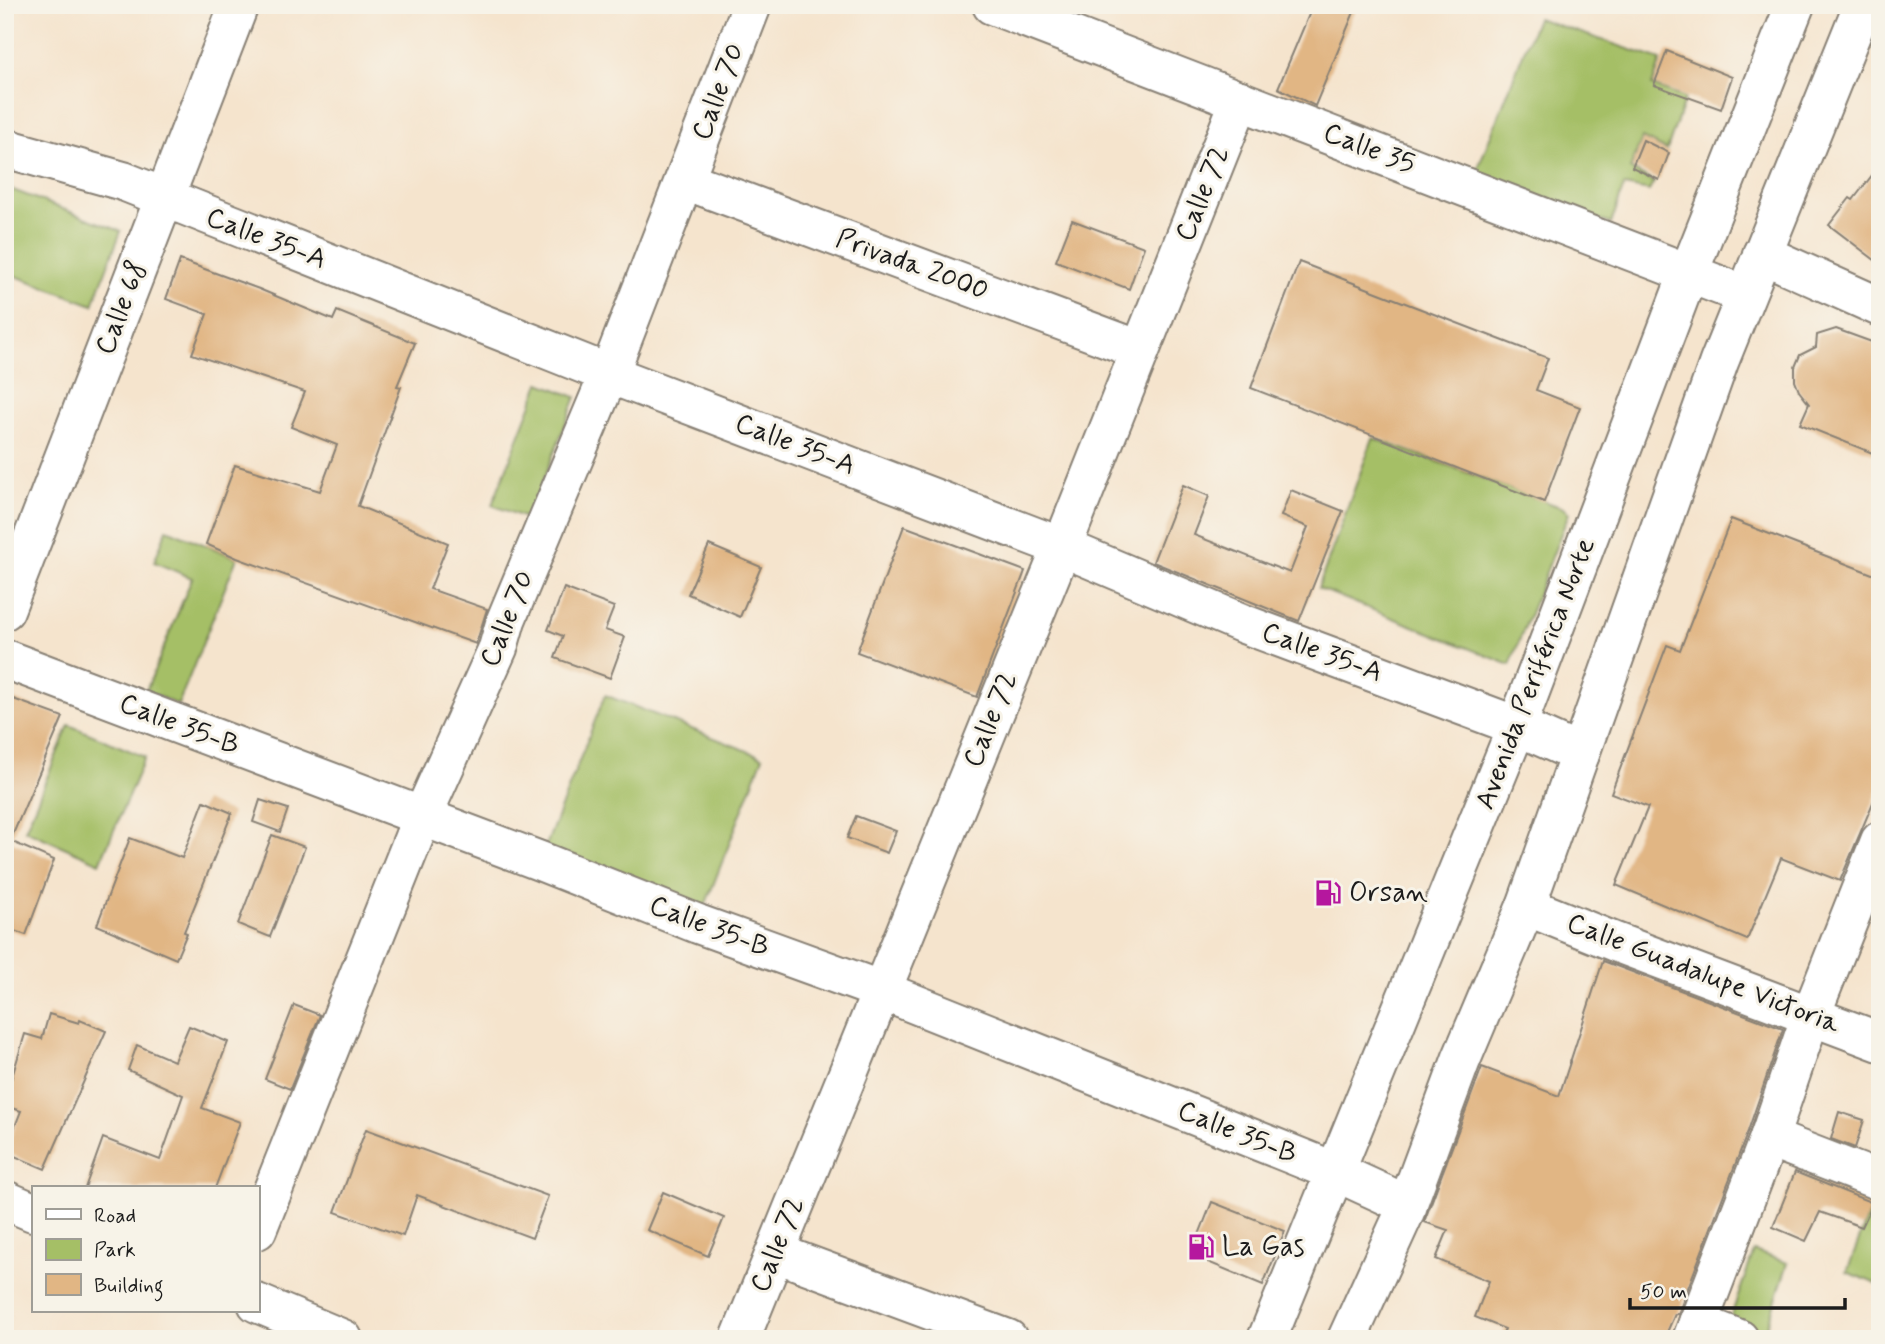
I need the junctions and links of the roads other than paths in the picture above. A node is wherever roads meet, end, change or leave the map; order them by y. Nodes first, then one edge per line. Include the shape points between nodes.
1 (239, 5) edge
2 (752, 5) edge
3 (992, 5) edge
4 (1795, 5) edge
5 (1863, 5) edge
6 (1240, 100) junction
7 (5, 148) edge
8 (685, 180) junction
9 (164, 199) junction
10 (1762, 254) junction
11 (1689, 272) junction
12 (1745, 295) junction
13 (1880, 307) edge
14 (1140, 350) junction
15 (609, 374) junction
16 (1062, 547) junction
17 (5, 610) edge
18 (5, 659) edge
19 (1517, 726) junction
20 (1580, 754) junction
21 (422, 817) junction
22 (1880, 841) edge
23 (1525, 906) junction
24 (880, 990) junction
25 (1811, 1015) junction
26 (1880, 1041) edge
27 (1769, 1138) junction
28 (1336, 1172) junction
29 (1880, 1181) edge
30 (5, 1200) edge
31 (1408, 1205) junction
32 (32, 1212) edge
33 (259, 1225) edge
34 (776, 1253) junction
35 (259, 1304) edge
36 (1695, 1331) edge
37 (343, 1339) edge
38 (740, 1339) edge
39 (1008, 1339) edge
40 (1267, 1339) edge
41 (1347, 1339) edge
42 (1740, 1339) edge

1 - 9 street, Calle 68
2 - 8 street, Calle 70
3 - 6 street, Calle 35
4 - 11 street, Avenida Periférica Norte
5 - 10 street
6 - 11 street, Calle 35
6 - 14 street, Calle 72
7 - 9 street, Calle 35-A via 123,181
8 - 14 street, Privada 2000
8 - 15 street, Calle 70
9 - 15 street, Calle 35-A
9 - 17 street, Calle 68
10 - 12 street
10 - 13 street
11 - 12 street, Calle 35
11 - 19 street, Avenida Periférica Norte
12 - 20 street
14 - 16 street, Calle 72
15 - 16 street, Calle 35-A
15 - 21 street, Calle 70 via 498,648
16 - 19 street, Calle 35-A via 1244,624
16 - 24 street, Calle 72
18 - 21 street, Calle 35-B
19 - 20 street, Calle 35-A
19 - 28 street, Avenida Periférica Norte
20 - 23 street
21 - 24 street, Calle 35-B
21 - 33 street, Calle 70
22 - 25 street
23 - 25 street, Calle Guadalupe Victoria
23 - 31 street
24 - 28 street, Calle 35-B
24 - 34 street, Calle 72
25 - 26 street, Calle Guadalupe Victoria
25 - 27 street
27 - 29 street
27 - 36 street
28 - 31 street, Calle 35-B
28 - 40 street, Avenida Periférica Norte
30 - 32 street
31 - 41 street
34 - 38 street, Calle 72
34 - 39 street
35 - 37 street
36 - 42 street

